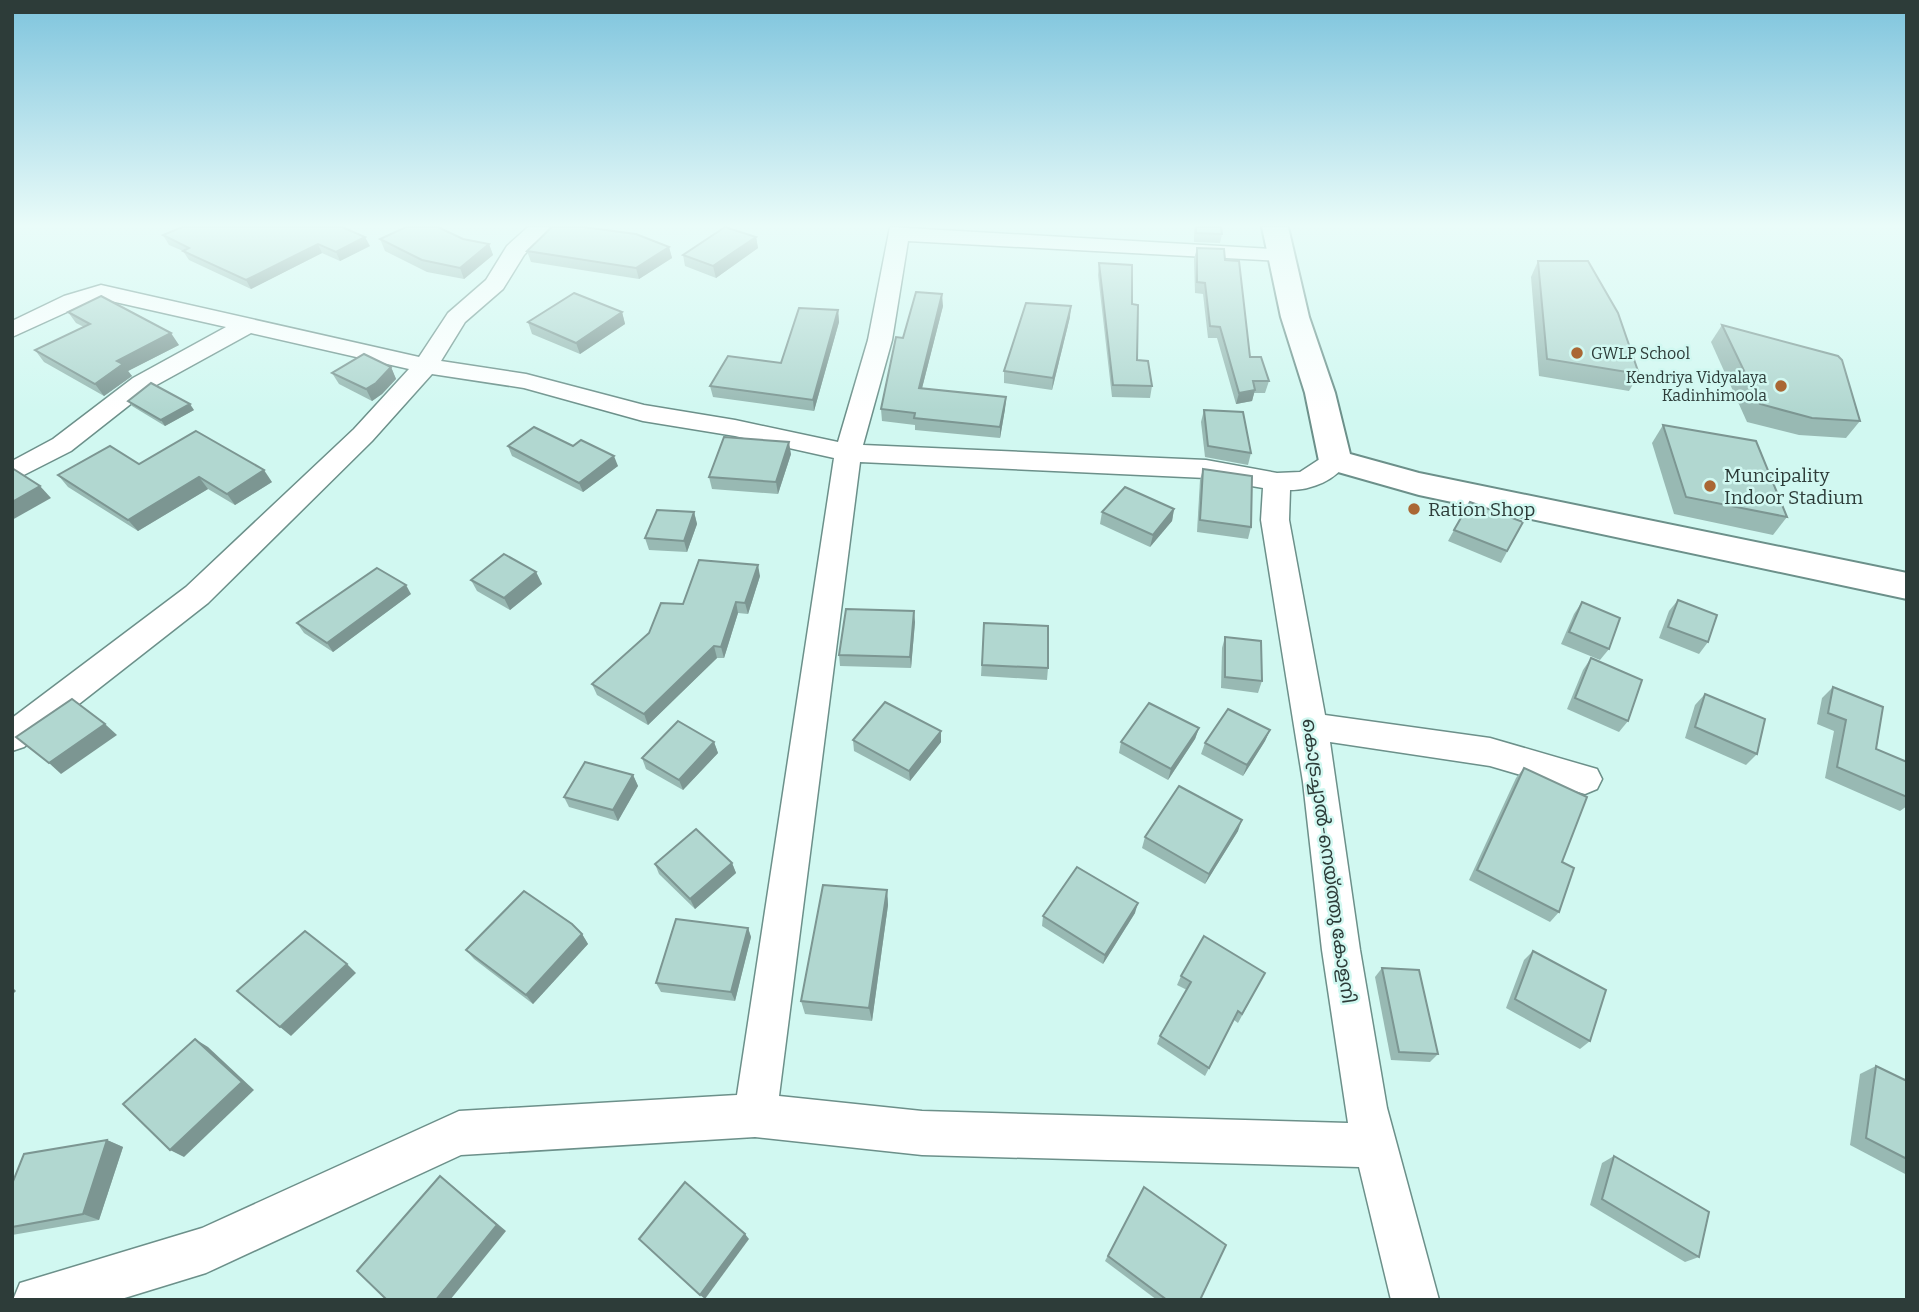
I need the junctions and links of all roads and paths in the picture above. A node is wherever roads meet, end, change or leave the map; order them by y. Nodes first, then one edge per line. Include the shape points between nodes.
1 (490, 288) edge
2 (889, 288) edge
3 (1289, 288) edge
4 (248, 325) junction
5 (12, 330) edge
6 (426, 366) junction
7 (850, 453) junction
8 (1335, 461) junction
9 (12, 472) edge
10 (1277, 482) junction
11 (1907, 586) edge
12 (1310, 726) junction
13 (12, 737) edge
14 (1585, 779) dead end
15 (755, 1115) junction
16 (1375, 1145) junction
17 (37, 1300) edge
18 (1415, 1300) edge

1 - 6 street via 456,318
2 - 7 street
3 - 8 main road
4 - 5 street via 101,292
4 - 6 street
4 - 9 street via 142,383 62,445
6 - 7 street via 526,382 643,414
6 - 13 street via 363,435 197,595
7 - 10 street via 1206,468
7 - 15 street
8 - 10 street via 1306,481
8 - 11 main road via 1419,484
10 - 12 street, കൊട്രച്ചാൽ-നെയ്ത്തു കോളനി via 1275,520
12 - 14 street via 1490,752
12 - 16 street, കൊട്രച്ചാൽ-നെയ്ത്തു കോളനി via 1345,976
15 - 16 street via 922,1133
15 - 17 street via 459,1133 206,1250
16 - 18 street, കൊട്രച്ചാൽ-നെയ്ത്തു കോളനി

